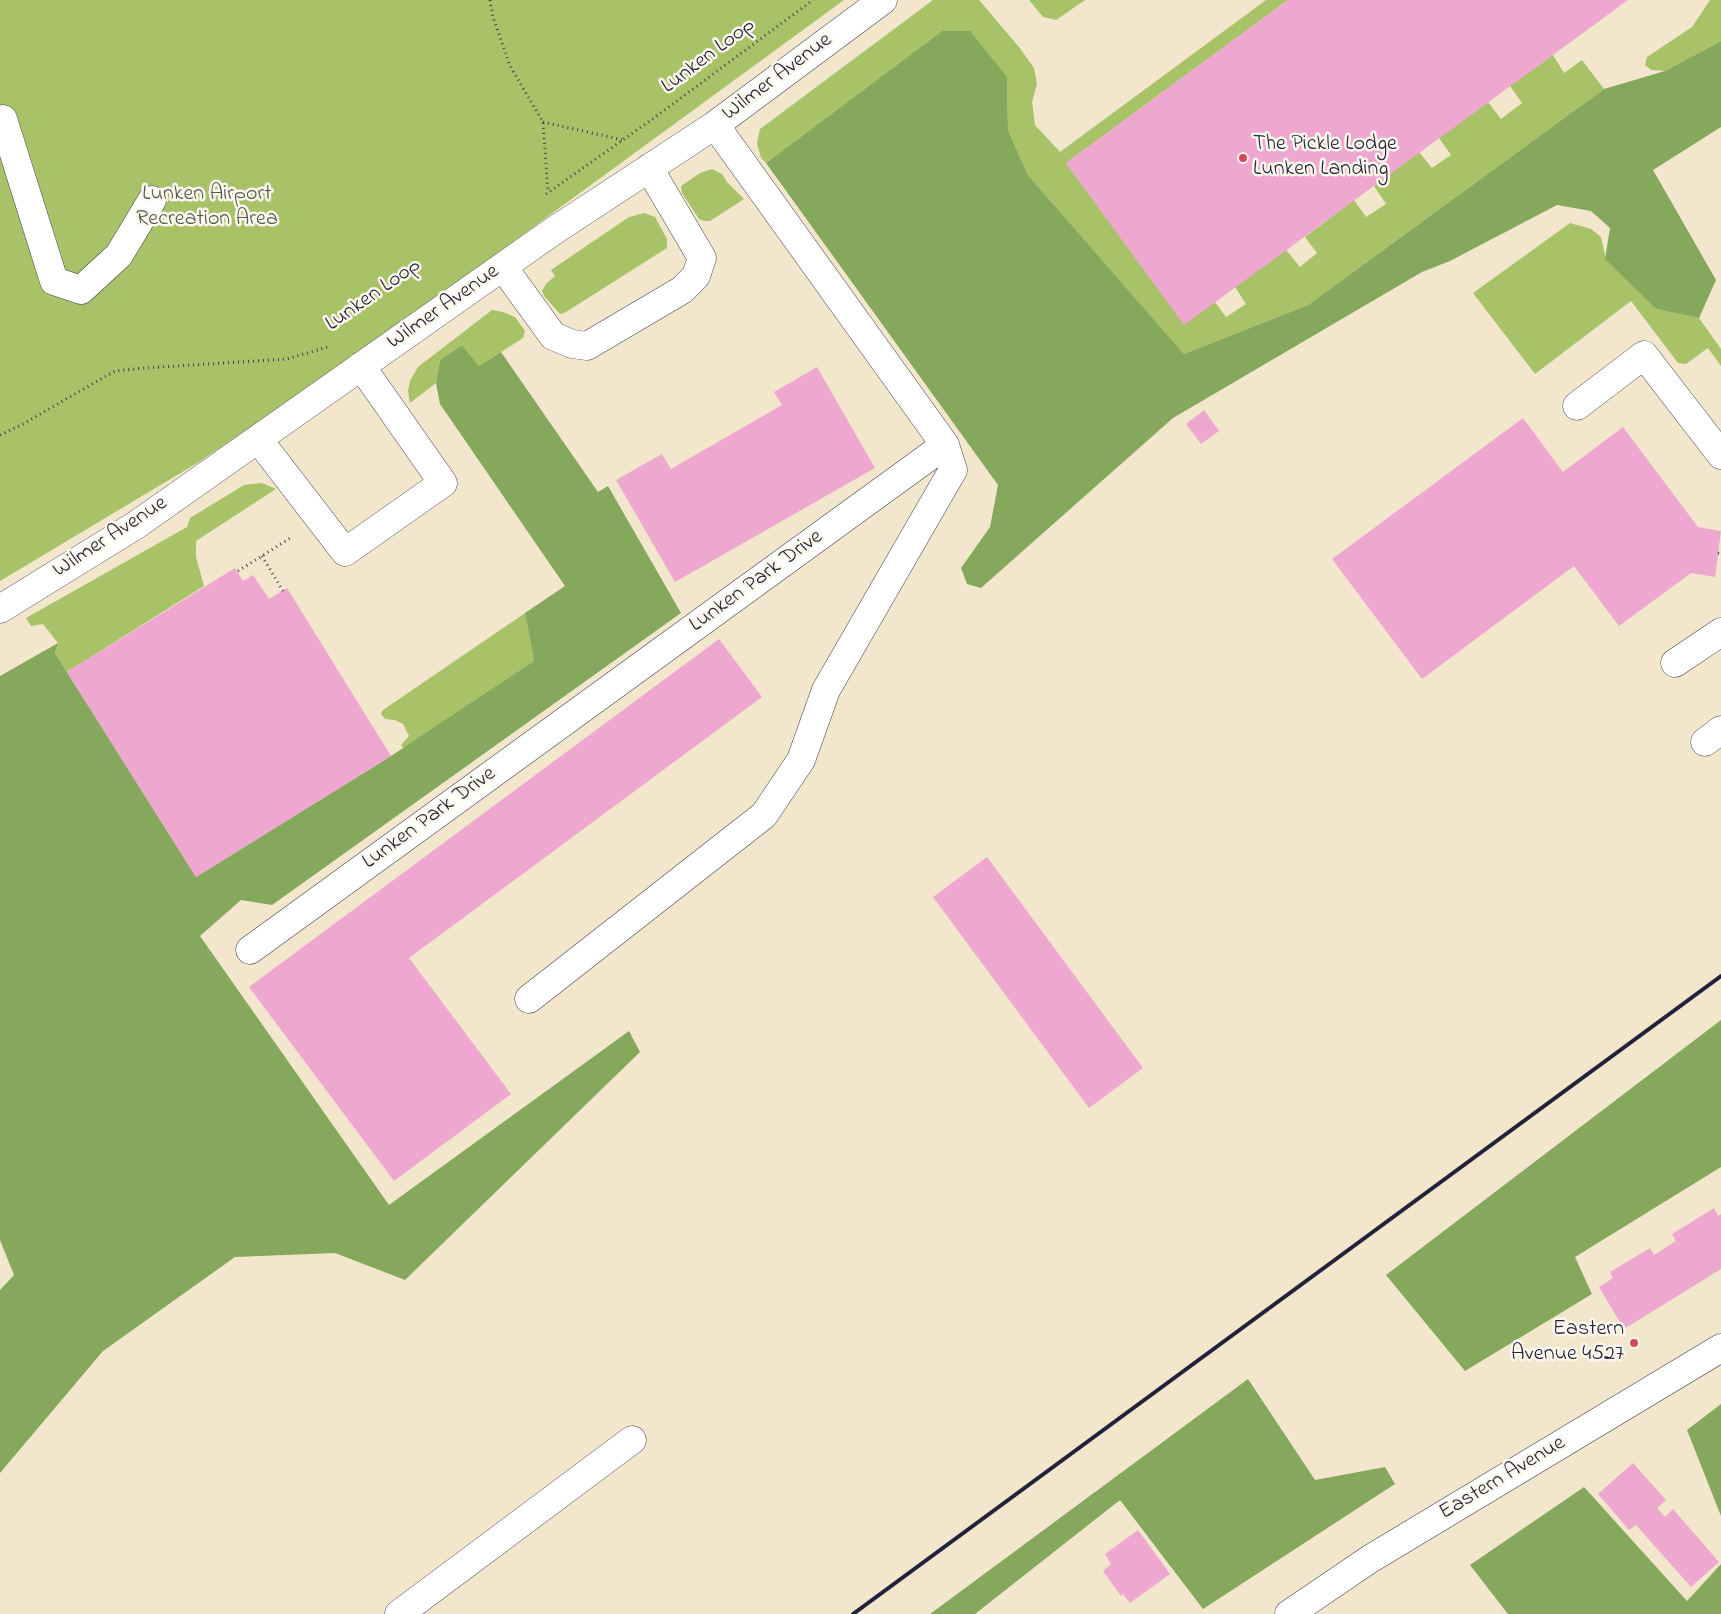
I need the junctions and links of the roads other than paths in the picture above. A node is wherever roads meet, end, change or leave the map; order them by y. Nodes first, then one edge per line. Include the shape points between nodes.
1 (883, 0) edge
2 (3, 119) dead end
3 (716, 125) junction
4 (649, 168) junction
5 (152, 200) dead end
6 (503, 267) junction
7 (362, 366) junction
8 (1578, 406) dead end
9 (258, 439) junction
10 (945, 445) junction
11 (1721, 455) edge
12 (0, 609) edge
13 (1721, 632) edge
14 (1675, 663) dead end
15 (250, 950) dead end
16 (529, 999) dead end
17 (1721, 1348) edge
18 (632, 1440) dead end
19 (400, 1614) edge
20 (1289, 1614) edge

1 - 3 street, Wilmer Avenue
2 - 5 street via 54,281 81,290 119,255
3 - 4 street, Wilmer Avenue
3 - 10 street
4 - 6 street, Wilmer Avenue
4 - 6 street via 702,258 696,276 682,290 587,346 553,336
6 - 7 street, Wilmer Avenue
7 - 9 street, Wilmer Avenue
7 - 9 street via 443,484 345,552
8 - 11 street via 1644,355
9 - 12 street, Wilmer Avenue via 136,524
10 - 15 street, Lunken Park Drive
10 - 16 street via 953,470 826,690 801,760 764,815
13 - 14 street
17 - 20 street, Eastern Avenue via 1370,1559
18 - 19 street

